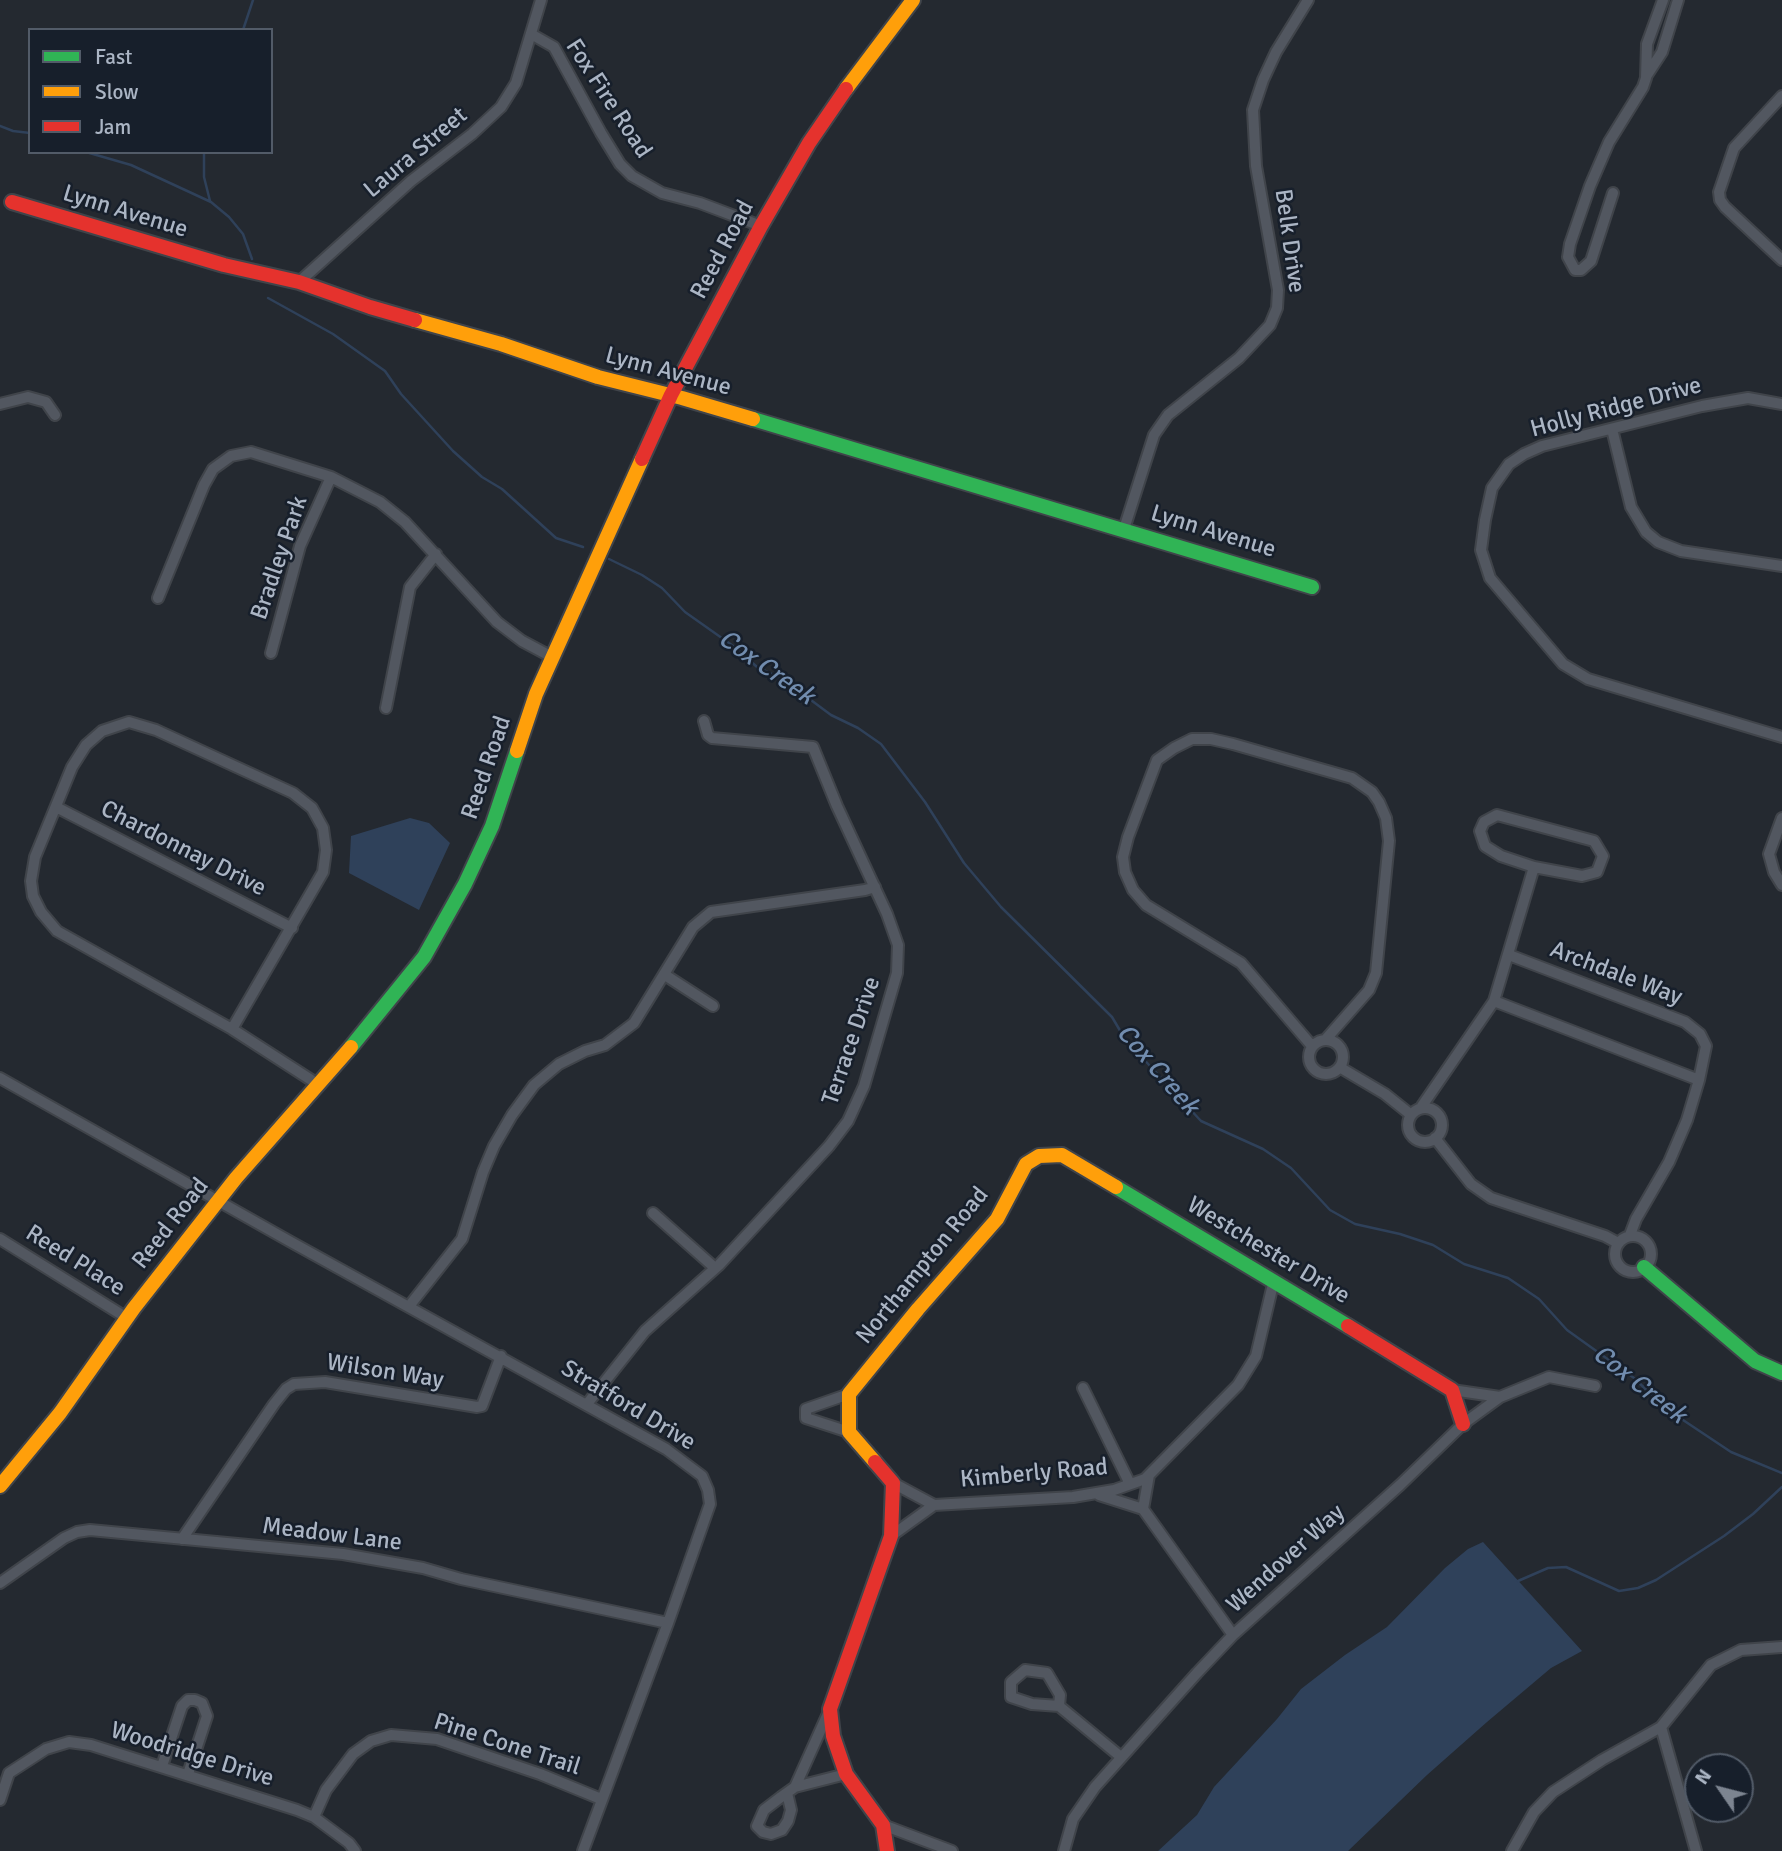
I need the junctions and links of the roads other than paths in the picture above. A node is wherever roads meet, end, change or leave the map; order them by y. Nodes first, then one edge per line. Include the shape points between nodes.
1 (541, 0) edge
2 (912, 0) edge
3 (1308, 0) edge
4 (1663, 0) edge
5 (1678, 0) edge
6 (531, 34) junction
7 (1646, 78) junction
8 (1782, 96) edge
9 (1613, 193) dead end
10 (12, 202) dead end
11 (761, 226) junction
12 (1782, 260) edge
13 (299, 282) junction
14 (671, 395) junction
15 (0, 404) edge
16 (1782, 404) edge
17 (55, 415) dead end
18 (1612, 429) junction
19 (331, 477) junction
20 (1124, 529) junction
21 (436, 554) junction
22 (1782, 566) edge
23 (1312, 587) dead end
24 (158, 598) dead end
25 (271, 653) dead end
26 (552, 657) junction
27 (386, 708) dead end
28 (704, 721) dead end
29 (1782, 737) edge
30 (56, 807) junction
31 (1782, 818) edge
32 (1534, 867) junction
33 (1782, 886) edge
34 (875, 887) junction
35 (292, 928) junction
36 (1509, 955) junction
37 (665, 975) junction
38 (1494, 1001) junction
39 (713, 1006) dead end
40 (232, 1029) junction
41 (1326, 1039) junction
42 (1312, 1046) junction
43 (1341, 1068) junction
44 (0, 1077) edge
45 (1699, 1080) junction
46 (319, 1085) junction
47 (1422, 1106) junction
48 (1410, 1114) junction
49 (1434, 1138) junction
50 (1026, 1164) joint
51 (219, 1200) junction
52 (653, 1213) dead end
53 (1630, 1235) junction
54 (0, 1239) edge
55 (1618, 1243) junction
56 (1644, 1267) junction
57 (715, 1268) junction
58 (1274, 1280) junction
59 (410, 1306) junction
60 (127, 1318) junction
61 (501, 1356) junction
62 (1782, 1373) edge
63 (1595, 1386) dead end
64 (1083, 1388) dead end
65 (1452, 1390) junction
66 (849, 1394) junction
67 (1500, 1397) junction
68 (587, 1404) junction
69 (1463, 1424) junction
70 (849, 1432) junction
71 (1149, 1475) junction
72 (892, 1483) junction
73 (1130, 1484) junction
74 (0, 1486) edge
75 (1095, 1493) junction
76 (934, 1505) junction
77 (1143, 1509) junction
78 (891, 1536) junction
79 (182, 1539) junction
80 (0, 1583) edge
81 (668, 1623) junction
82 (1233, 1635) junction
83 (1782, 1647) edge
84 (1059, 1706) junction
85 (830, 1709) junction
86 (1661, 1727) junction
87 (1121, 1757) junction
88 (162, 1766) junction
89 (188, 1774) junction
90 (846, 1774) junction
91 (5, 1775) edge
92 (601, 1799) junction
93 (0, 1800) edge
94 (314, 1817) junction
95 (883, 1825) junction
96 (355, 1851) edge
97 (583, 1851) edge
98 (887, 1851) edge
99 (952, 1851) edge
100 (1063, 1851) edge
101 (1512, 1851) edge
102 (1696, 1851) edge

1 - 6 street, Fox Fire Road
2 - 11 street, Reed Road via 815,134
3 - 20 street, Belk Drive via 1276,52 1253,110 1256,166 1278,290 1277,308 1270,325 1240,358 1168,415 1154,435
4 - 7 street via 1647,44
5 - 7 street via 1662,52
6 - 11 street, Fox Fire Road via 554,47 601,133 632,176 662,193
6 - 13 street, Laura Street via 516,83 501,107
7 - 9 street via 1590,186 1570,244 1568,257 1575,270 1591,261
8 - 12 street via 1734,148 1719,194 1723,205
10 - 13 street, Lynn Avenue via 224,265
11 - 14 street, Reed Road
13 - 14 street, Lynn Avenue via 598,377
14 - 20 street, Lynn Avenue
14 - 26 street, Reed Road
15 - 17 street via 28,397 46,402
16 - 18 street, Holly Ridge Drive via 1748,398
18 - 22 street via 1631,507 1652,537 1681,551
18 - 29 street, Holly Ridge Drive via 1542,446 1509,464 1492,488 1485,520 1481,550 1490,578 1563,664 1588,679
19 - 21 street, Bradley Park via 380,502
19 - 24 street, Bradley Park via 251,453 221,461 204,485
19 - 25 street, Bradley Park via 300,546
20 - 23 street, Lynn Avenue
21 - 26 street, Bradley Park via 496,622
21 - 27 street via 410,587
26 - 46 street, Reed Road via 492,826 466,884 424,957
28 - 34 street, Terrace Drive via 712,738 813,747
30 - 35 street, Chardonnay Drive
30 - 35 street via 86,746 102,731 129,722 293,793 312,808 323,828 326,850 323,872
30 - 40 street via 31,881 41,912 57,931
31 - 33 street via 1769,854
32 - 32 street via 1582,876 1597,872 1603,856 1594,841 1497,815 1485,822 1480,831 1485,846
32 - 36 street
34 - 37 street via 710,912 693,927
34 - 57 street, Terrace Drive via 898,945 897,973 858,1101 829,1146
35 - 40 street
36 - 38 street
36 - 45 street, Archdale Way via 1685,1022 1706,1046
37 - 39 street
37 - 59 street via 634,1023 621,1034 559,1064 534,1085 494,1146 462,1239
38 - 45 street
38 - 47 street
40 - 46 street
41 - 42 street
41 - 42 street via 1369,990 1376,973 1389,841 1379,802 1352,778 1233,744 1192,739 1157,760 1128,837 1125,872 1146,905 1241,963
41 - 43 street via 1341,1048
42 - 43 street via 1309,1061 1316,1072 1329,1075
43 - 48 street
44 - 51 street, Stratford Drive
45 - 53 street, Archdale Way via 1670,1162
46 - 51 street, Reed Road
47 - 48 street
47 - 49 street via 1436,1109 1443,1121 1440,1135
48 - 49 street via 1407,1128 1415,1139 1425,1143
49 - 55 street via 1471,1184 1491,1198
50 - 58 street, Westchester Drive via 1039,1156 1062,1155
50 - 66 street, Northampton Road via 996,1219
51 - 59 street, Stratford Drive
51 - 60 street, Reed Road
52 - 57 street
53 - 55 street
53 - 56 street via 1644,1238 1651,1250
54 - 60 street, Reed Place
55 - 56 street via 1615,1257 1622,1269 1636,1272
56 - 62 street via 1755,1361
57 - 68 street, Terrace Drive via 645,1331
58 - 65 street, Westchester Drive
58 - 71 street, Kimberly Road via 1256,1356 1238,1385
59 - 61 street, Stratford Drive
60 - 74 street, Reed Road via 60,1413
61 - 68 street, Stratford Drive
61 - 79 street, Wilson Way via 482,1406 477,1407 325,1382 294,1384 274,1404
63 - 67 street, Wendover Way via 1549,1377
64 - 73 street
65 - 67 street
65 - 69 street
66 - 70 street
66 - 70 street via 806,1409 806,1418
67 - 69 street, Wendover Way
68 - 81 street, Stratford Drive via 666,1448 702,1476 708,1490 710,1504
69 - 82 street, Wendover Way
70 - 72 street
71 - 73 street, Kimberly Road
71 - 77 street
72 - 76 street, Kimberly Road
72 - 78 street
73 - 75 street, Kimberly Road
75 - 76 street, Kimberly Road
75 - 77 street
76 - 78 street, Kimberly Road
77 - 82 street
78 - 85 street
79 - 80 street, Meadow Lane via 77,1532
79 - 81 street, Meadow Lane via 343,1554
81 - 92 street, Stratford Drive
82 - 87 street, Wendover Way
83 - 86 street via 1741,1650 1712,1665
84 - 84 street via 1011,1697 1011,1682 1025,1670 1047,1673 1060,1695
84 - 87 street
85 - 90 street via 833,1736
85 - 90 street via 791,1790
86 - 101 street via 1553,1792 1534,1812
86 - 102 street
87 - 100 street, Wendover Way via 1073,1819
88 - 89 street, Woodridge Drive
88 - 89 street via 182,1706 195,1700 202,1703 207,1716
88 - 91 street, Woodridge Drive via 69,1742 46,1749
89 - 94 street, Woodridge Drive
90 - 95 street
91 - 93 street, Woodridge Drive
92 - 94 street, Pine Cone Trail via 437,1739 391,1735 371,1741 354,1754 326,1790
92 - 97 street, Stratford Drive
94 - 96 street, Woodridge Drive
95 - 98 street
95 - 99 street

